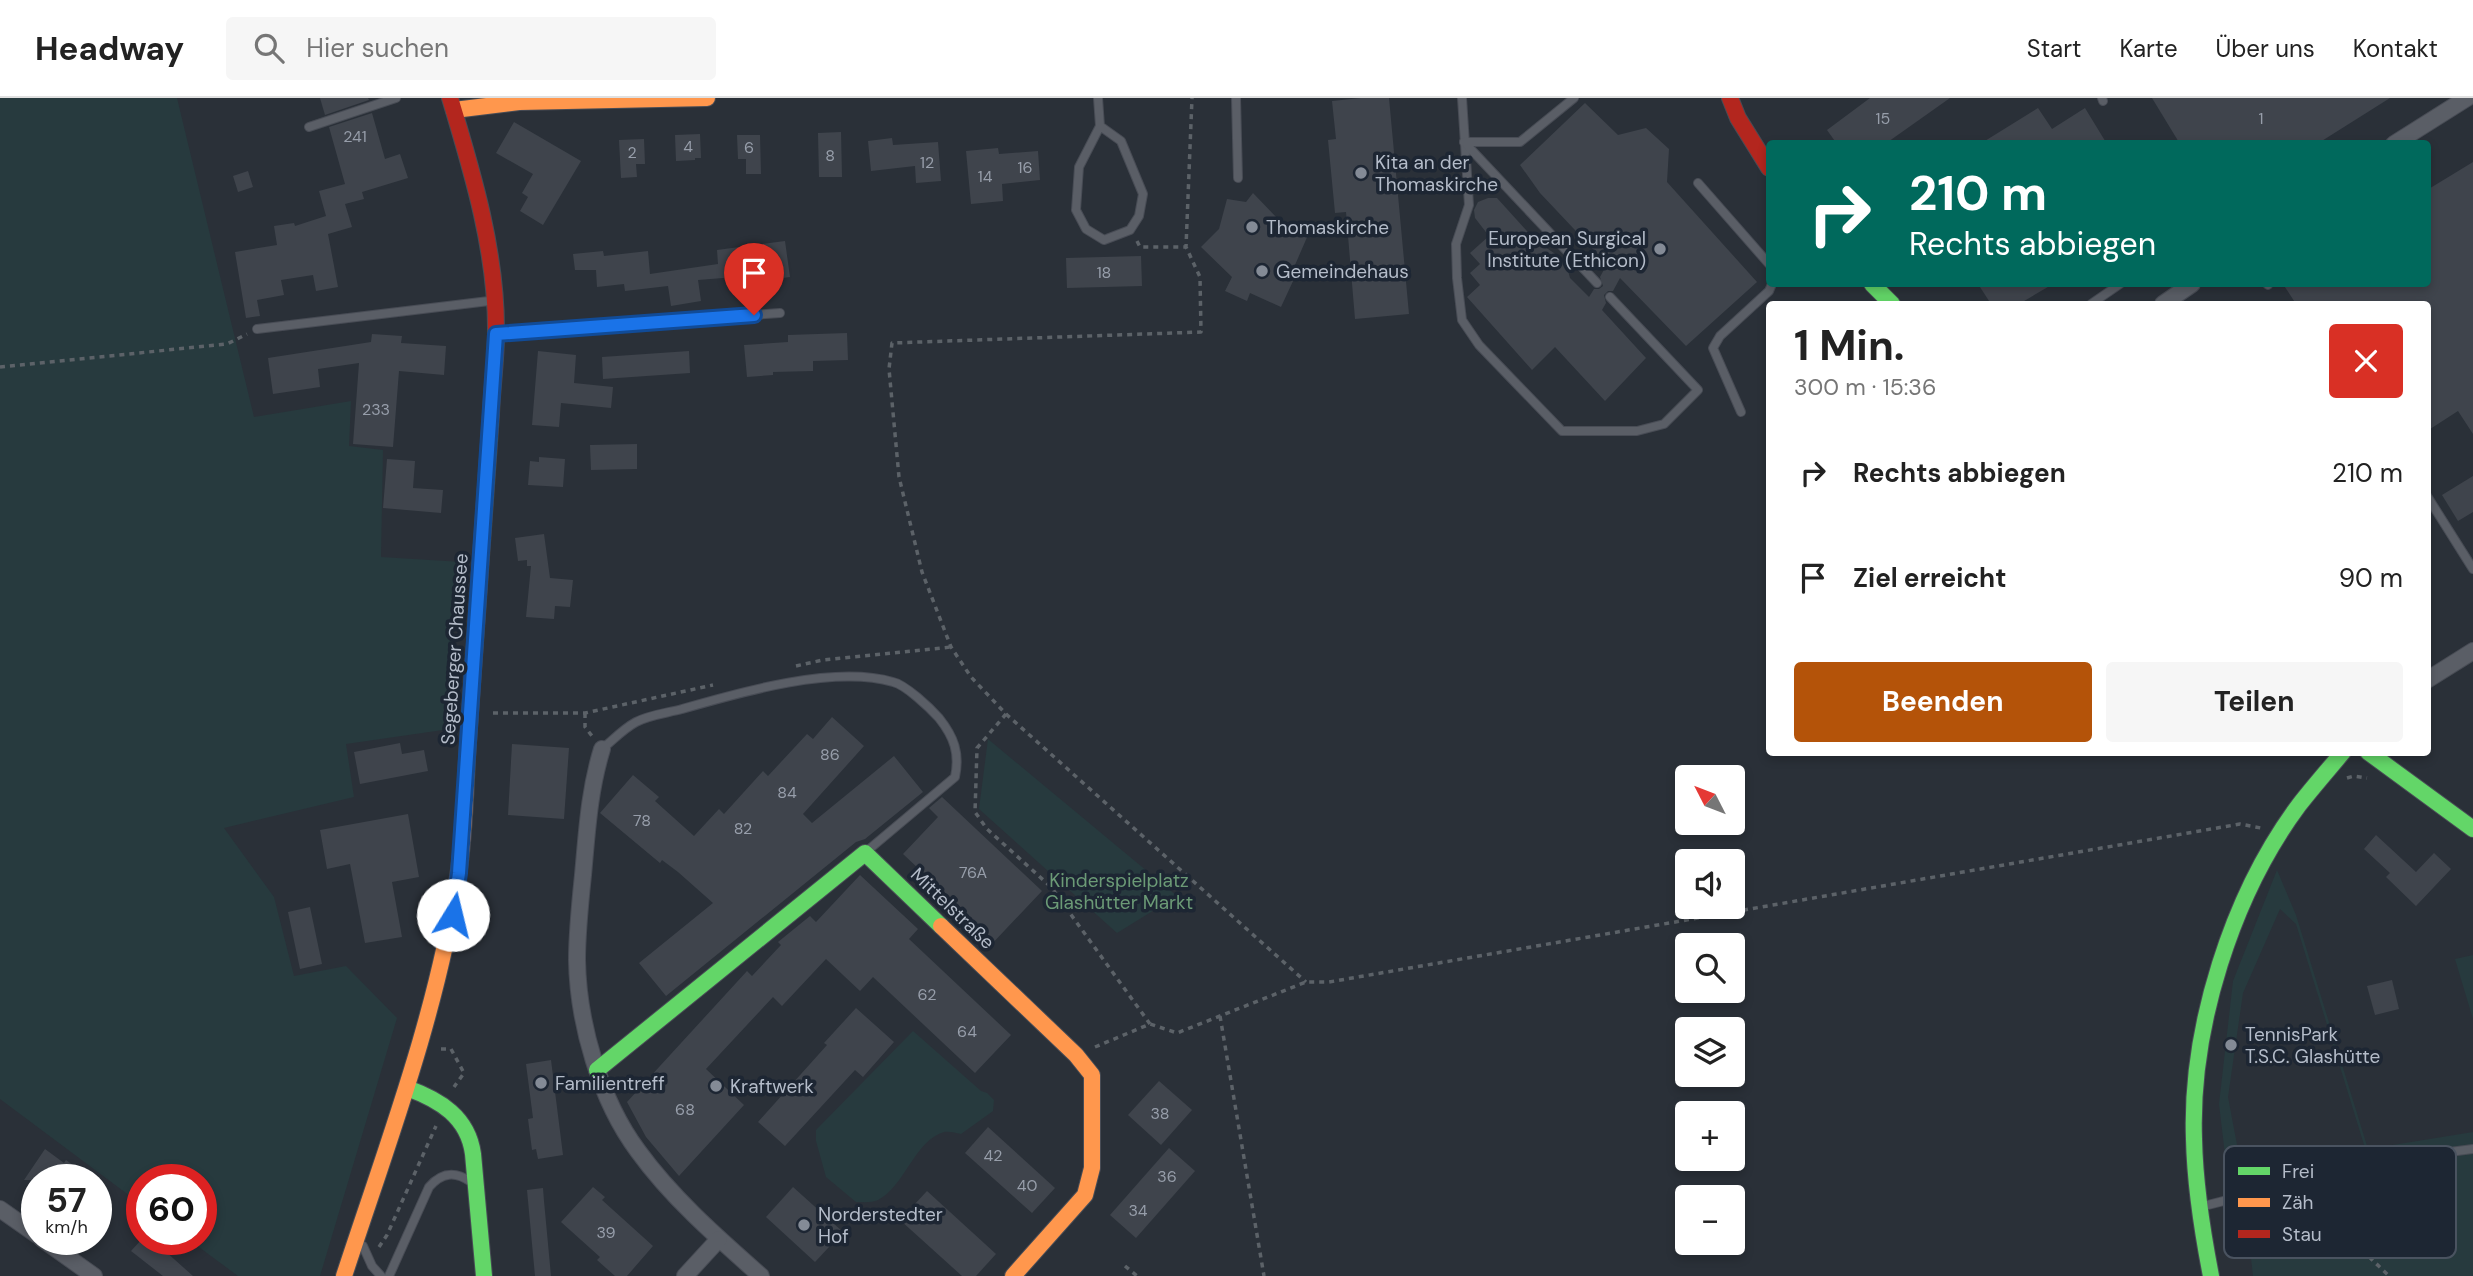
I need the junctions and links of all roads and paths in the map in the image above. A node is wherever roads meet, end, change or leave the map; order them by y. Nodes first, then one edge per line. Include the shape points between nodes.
1 (396, 98) edge
2 (707, 98) edge
3 (1098, 98) edge
4 (1192, 98) edge
5 (1236, 98) edge
6 (1462, 98) edge
7 (1574, 98) edge
8 (1730, 98) edge
9 (2467, 98) edge
10 (452, 104) edge
11 (1100, 126) junction
12 (309, 127) dead end
13 (2400, 140) edge
14 (1464, 142) junction
15 (1766, 163) edge
16 (1238, 178) dead end
17 (1698, 183) dead end
18 (1130, 230) junction
19 (1186, 247) junction
20 (1766, 261) edge
21 (1597, 283) dead end
22 (1771, 287) edge
23 (1875, 287) edge
24 (2116, 287) edge
25 (1610, 297) dead end
26 (496, 300) junction
27 (1889, 301) edge
28 (2095, 301) edge
29 (780, 313) dead end
30 (257, 329) joint
31 (496, 334) junction
32 (0, 367) edge
33 (1741, 412) dead end
34 (2431, 502) edge
35 (2473, 569) edge
36 (951, 647) junction
37 (2473, 651) edge
38 (783, 669) dead end
39 (2431, 677) edge
40 (717, 684) dead end
41 (470, 713) junction
42 (585, 713) junction
43 (1006, 714) junction
44 (602, 749) junction
45 (2340, 756) edge
46 (2374, 756) edge
47 (2473, 828) edge
48 (2279, 836) junction
49 (865, 853) junction
50 (1306, 982) junction
51 (1220, 1016) junction
52 (1150, 1024) junction
53 (439, 1049) dead end
54 (1076, 1055) junction
55 (597, 1070) junction
56 (455, 1086) dead end
57 (407, 1088) junction
58 (436, 1126) dead end
59 (476, 1186) junction
60 (2224, 1201) edge
61 (2197, 1208) junction
62 (0, 1209) edge
63 (21, 1224) edge
64 (359, 1231) junction
65 (719, 1239) junction
66 (379, 1247) dead end
67 (64, 1255) edge
68 (2370, 1258) edge
69 (1125, 1266) dead end
70 (94, 1276) edge
71 (344, 1276) edge
72 (381, 1276) edge
73 (388, 1276) edge
74 (484, 1276) edge
75 (685, 1276) edge
76 (761, 1276) edge
77 (1013, 1276) edge
78 (1137, 1276) edge
79 (1264, 1276) edge
80 (2211, 1276) edge
81 (2389, 1276) edge

1 - 12 lane
2 - 10 street
3 - 11 lane
4 - 19 path
5 - 16 lane
6 - 14 lane
7 - 14 lane via 1520,142
8 - 15 street
9 - 13 street
10 - 26 street, Segeberger Chaussee via 471,170
11 - 18 lane via 1121,141 1143,194 1139,216
11 - 18 lane via 1079,167 1076,210 1086,229 1104,240
14 - 21 lane
14 - 25 lane via 1469,205 1456,244 1462,320 1479,345 1562,431 1637,431 1664,424 1698,390
17 - 20 lane
18 - 19 path via 1140,247
19 - 36 path via 1200,277 1200,332 891,343 889,369 899,477 922,572
22 - 33 lane via 1713,348
23 - 27 street
24 - 28 lane
26 - 30 lane
26 - 31 street, Segeberger Chaussee
29 - 31 lane
30 - 32 path via 227,344
31 - 41 street, Segeberger Chaussee
34 - 35 lane
36 - 38 path via 823,660
36 - 43 path via 971,677
37 - 39 street
40 - 42 path
41 - 42 path
41 - 57 street, Segeberger Chaussee via 453,915
42 - 44 path via 585,727
43 - 50 path
43 - 52 path via 977,748 975,812 987,829 1051,887
44 - 49 lane via 637,721 711,700 812,678 854,675 896,682 932,710 951,733 959,759 955,777
44 - 55 street via 593,780 577,963 586,1033
45 - 48 street
46 - 47 street
48 - 50 path via 2240,824 1329,982
48 - 61 street via 2241,906 2209,1000 2194,1096
49 - 54 street, Mittelstraße
49 - 55 street
50 - 51 path
51 - 52 path via 1177,1033
51 - 79 path
52 - 54 path
53 - 56 path via 451,1049 464,1073
54 - 77 street, Mittelstraße via 1092,1075 1091,1168 1084,1195
55 - 65 street via 636,1149
57 - 59 street via 445,1106 467,1130
57 - 64 street, Segeberger Chaussee
58 - 66 path
59 - 73 lane via 455,1174 437,1178
59 - 74 street
60 - 61 lane
61 - 80 street
62 - 63 street
64 - 71 street, Segeberger Chaussee
64 - 72 lane via 365,1252
65 - 75 street
65 - 76 street
67 - 70 street
68 - 81 path
69 - 78 path

